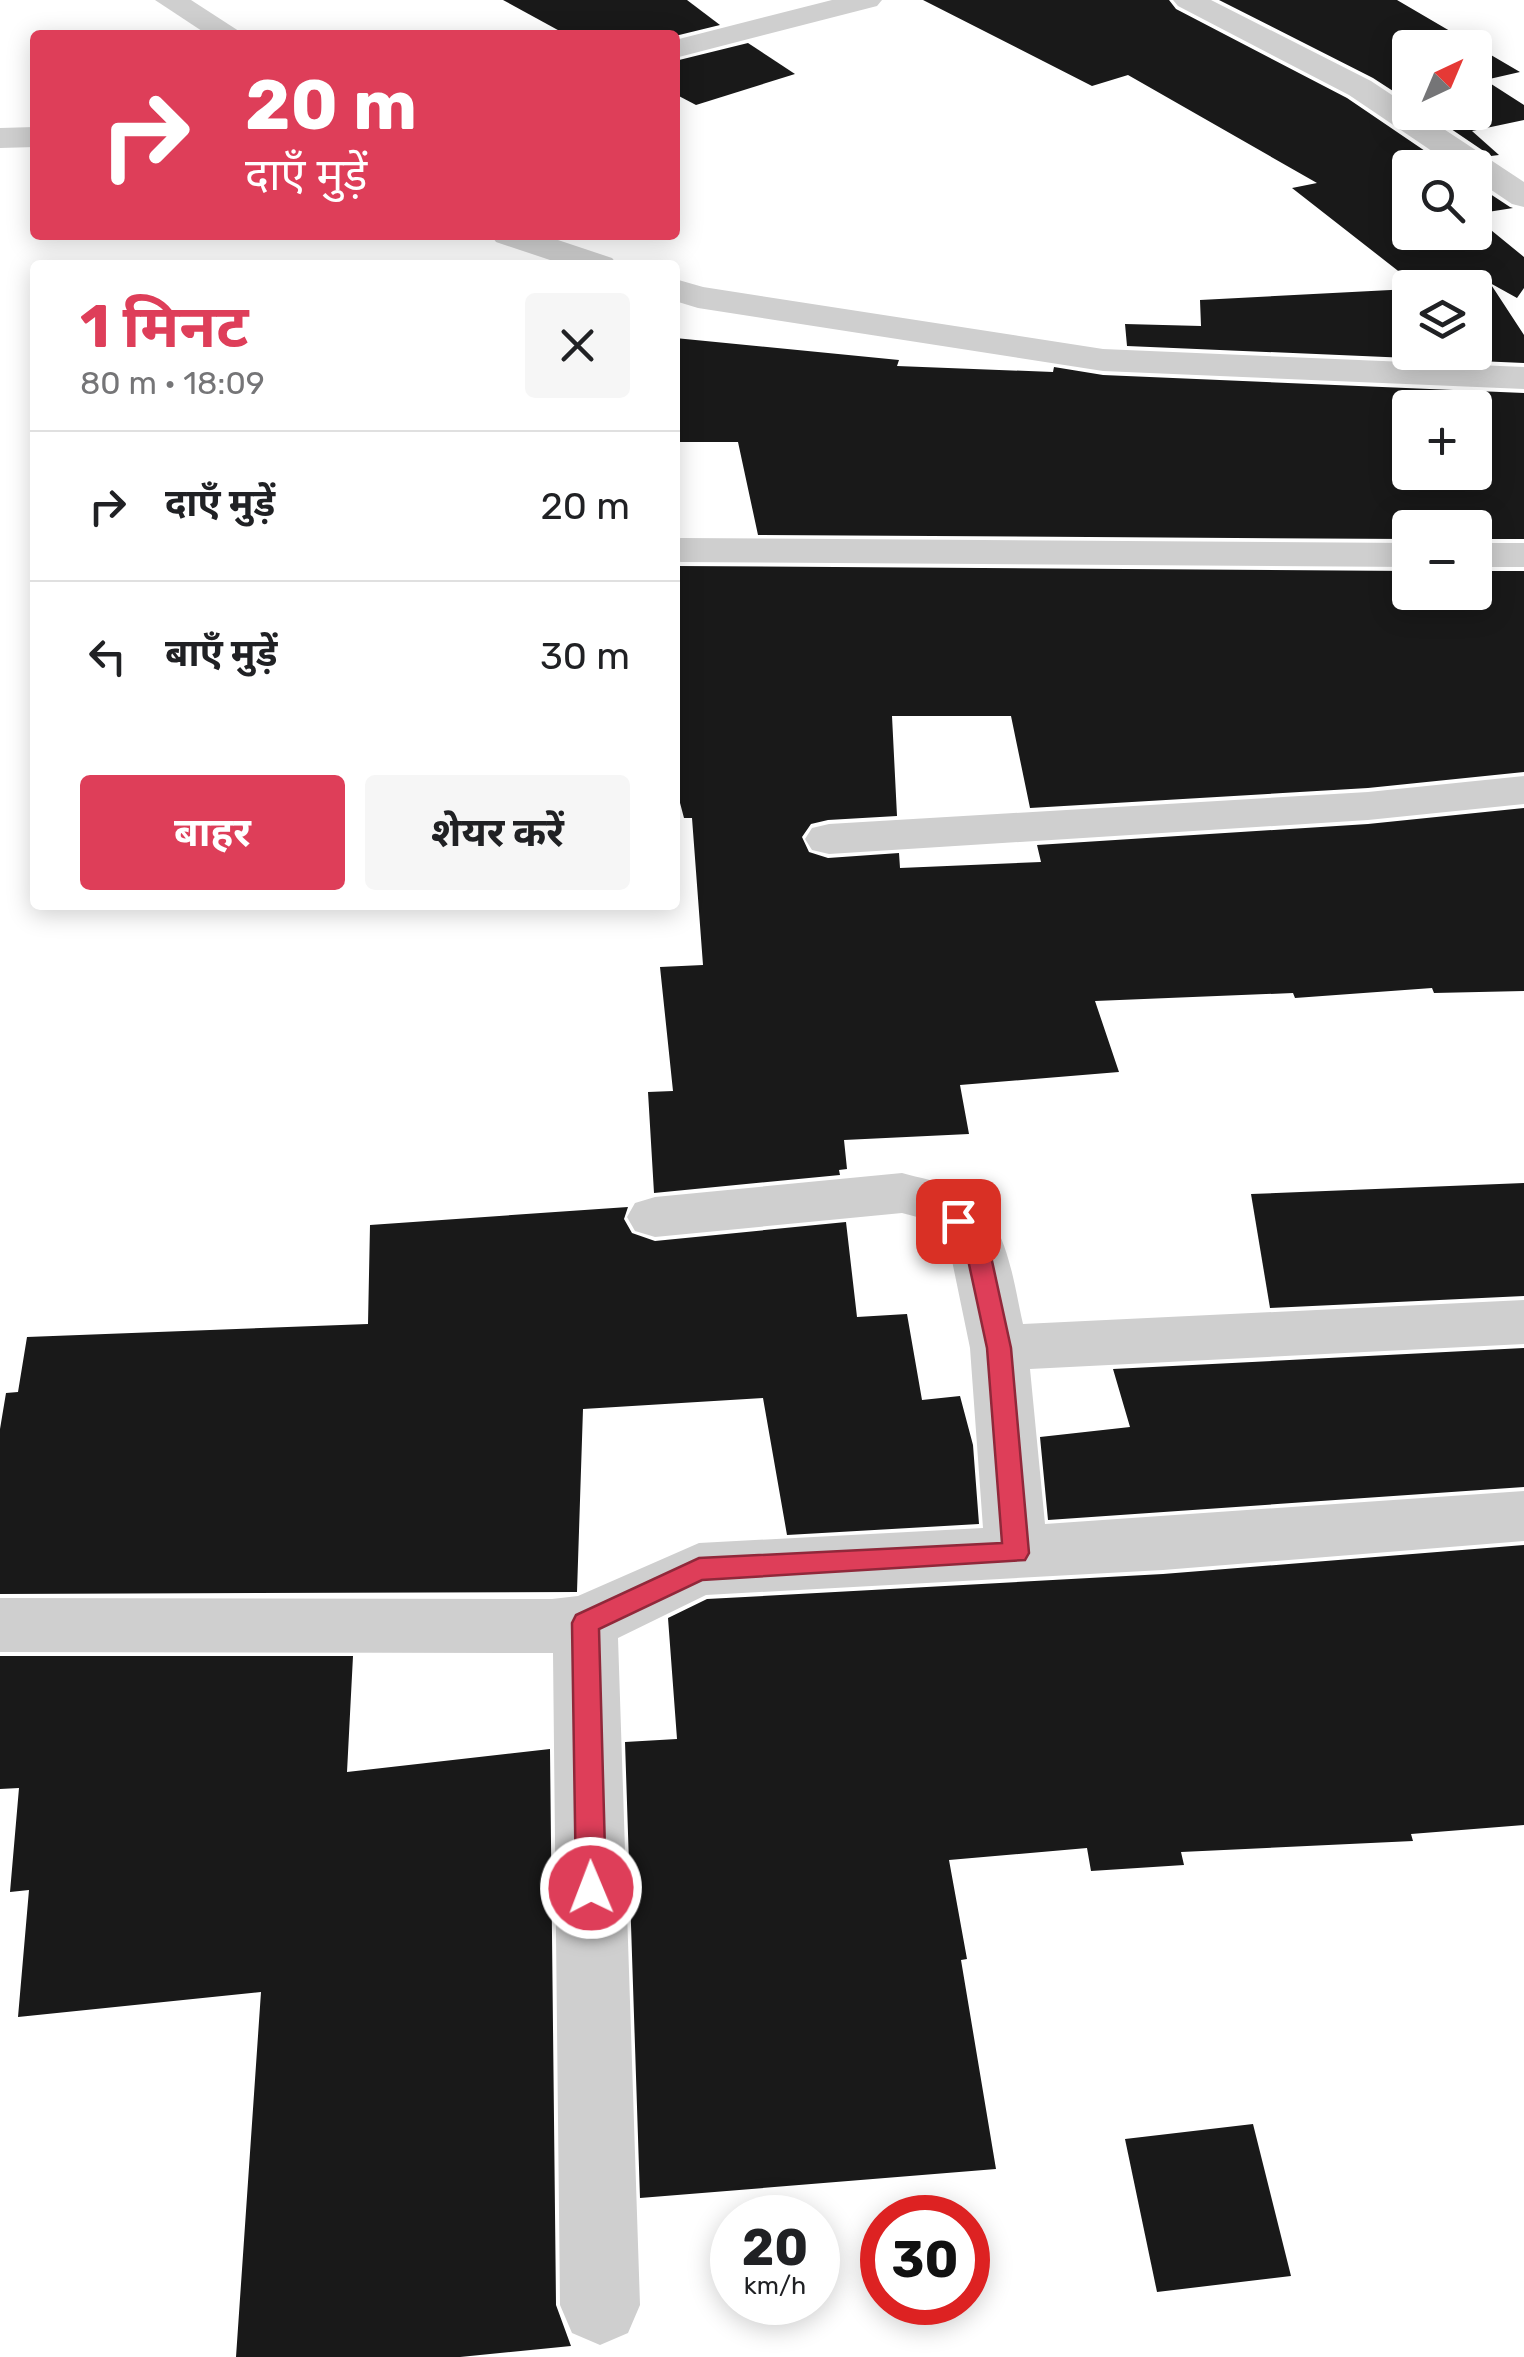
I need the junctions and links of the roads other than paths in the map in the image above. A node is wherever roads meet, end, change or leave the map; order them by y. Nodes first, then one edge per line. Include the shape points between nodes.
1 (170, 0) edge
2 (761, 0) edge
3 (867, 0) edge
4 (1188, 0) edge
5 (789, 20) junction
6 (221, 30) edge
7 (680, 48) edge
8 (30, 137) edge
9 (0, 138) edge
10 (1524, 197) edge
11 (523, 240) edge
12 (585, 260) edge
13 (680, 292) edge
14 (1524, 378) edge
15 (681, 550) dead end
16 (1392, 555) edge
17 (1492, 555) edge
18 (1524, 556) edge
19 (1524, 790) edge
20 (829, 839) dead end
21 (654, 1216) dead end
22 (1524, 1322) edge
23 (999, 1348) junction
24 (1524, 1516) edge
25 (1016, 1553) junction
26 (585, 1623) junction
27 (0, 1625) edge
28 (600, 2305) dead end

1 - 6 street
2 - 5 street
3 - 5 street
4 - 10 street via 1360,88
5 - 7 street
8 - 9 street
11 - 12 street
13 - 14 street via 1103,360
15 - 16 street
17 - 18 street
19 - 20 street
21 - 23 street via 902,1193 940,1204 975,1238
22 - 23 street
23 - 25 street
24 - 25 street
25 - 26 street via 699,1569
26 - 27 street
26 - 28 street

